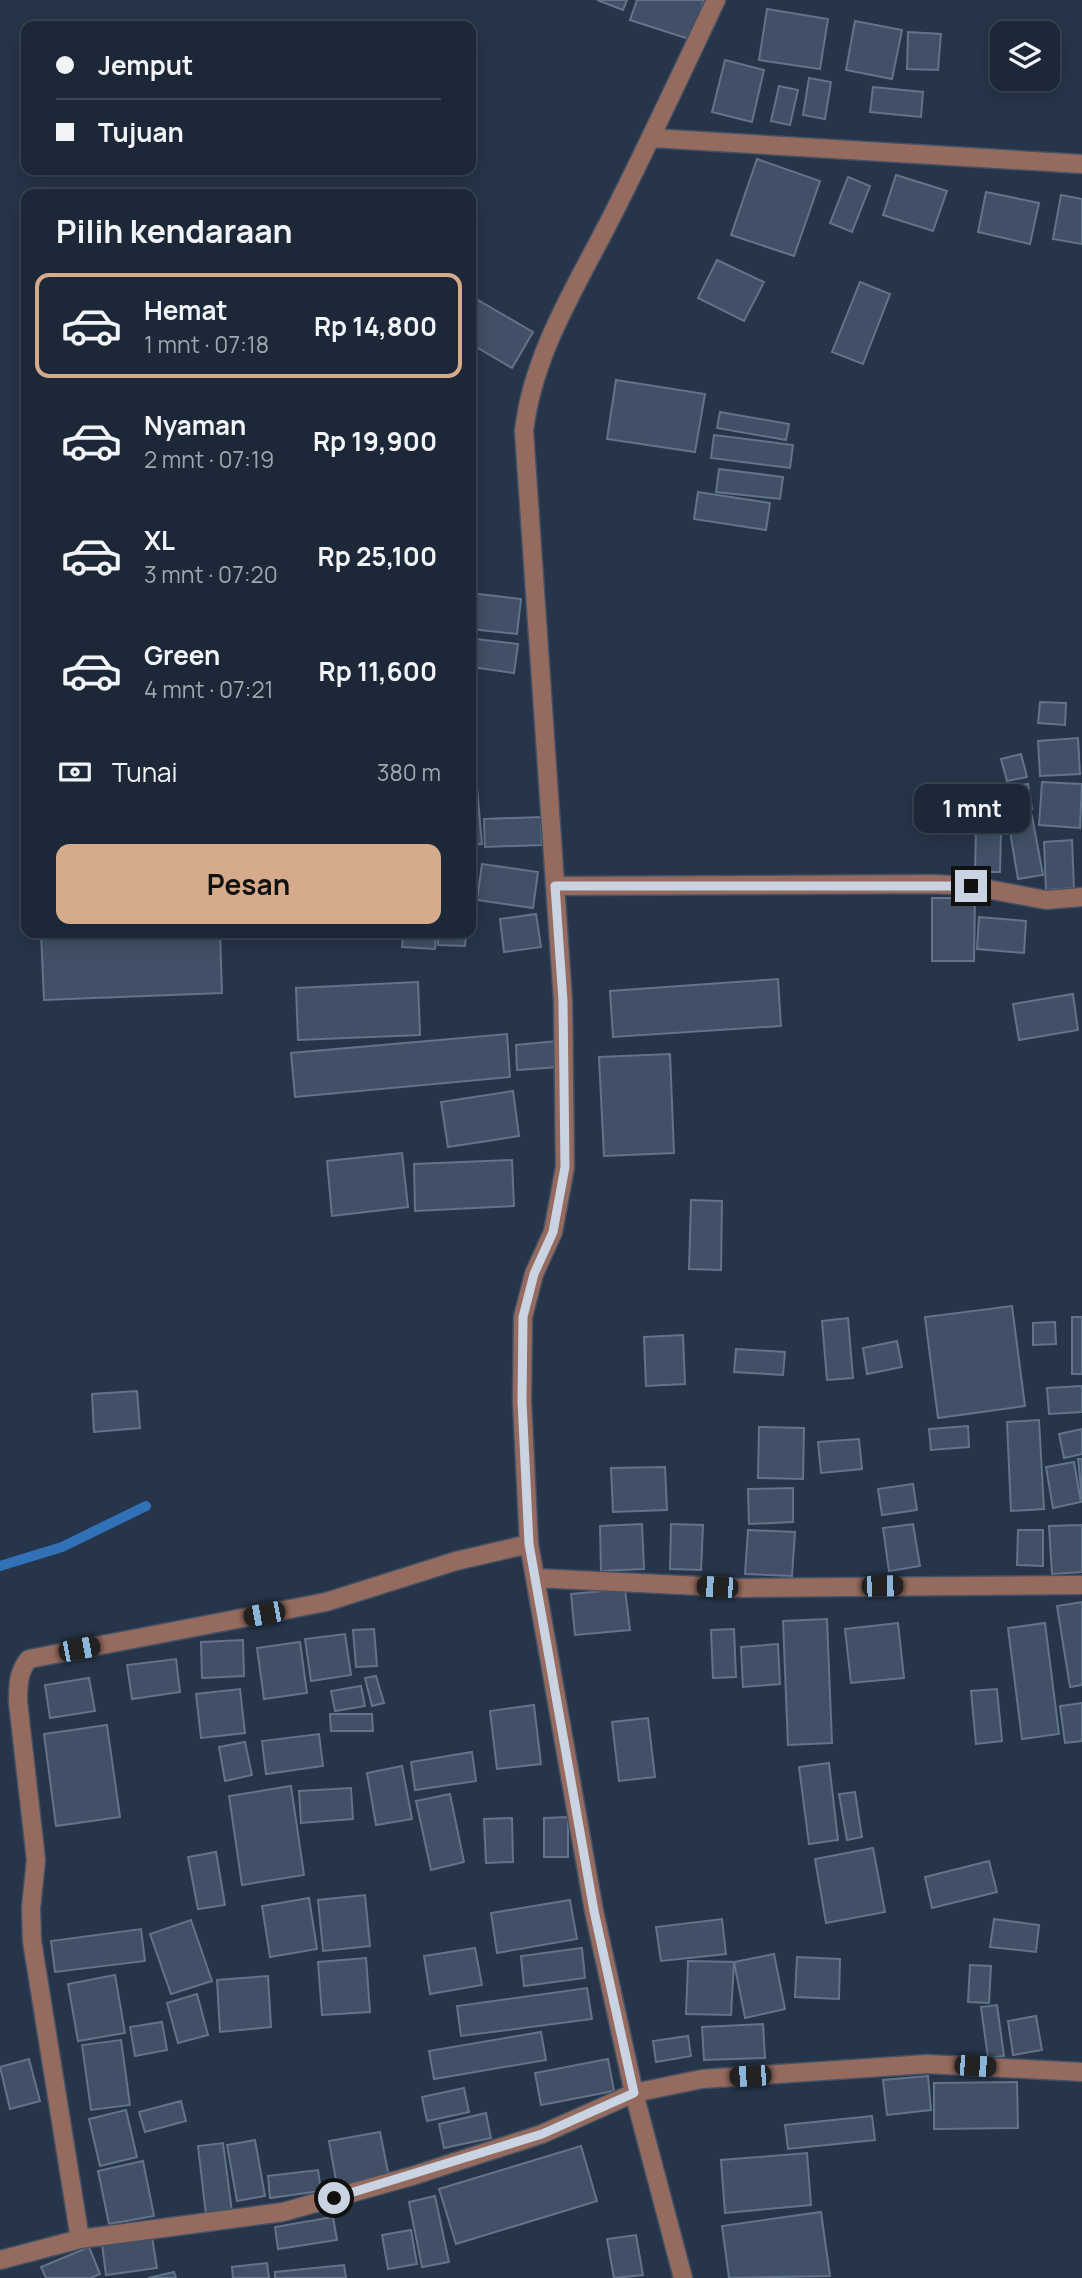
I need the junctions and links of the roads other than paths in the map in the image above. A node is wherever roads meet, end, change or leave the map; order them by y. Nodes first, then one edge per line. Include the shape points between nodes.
1 (716, 0) edge
2 (652, 138) junction
3 (1082, 164) edge
4 (555, 886) junction
5 (1082, 897) edge
6 (529, 1544) junction
7 (536, 1578) junction
8 (1082, 1585) edge
9 (1082, 2072) edge
10 (634, 2093) junction
11 (80, 2239) junction
12 (0, 2260) edge
13 (683, 2278) edge

1 - 2 street
2 - 3 street
2 - 4 street via 543,354 528,397 524,431
4 - 5 street via 933,884 1046,900
4 - 6 street via 563,1001 565,1167 553,1232 534,1274 523,1317
6 - 7 street
6 - 11 street via 326,1602 79,1649 24,1665 18,1702 36,1860 32,1941
7 - 8 street via 743,1588
7 - 10 street via 594,1911
9 - 10 street via 927,2064 702,2079
10 - 11 street via 542,2134 283,2212
10 - 13 street
11 - 12 street

